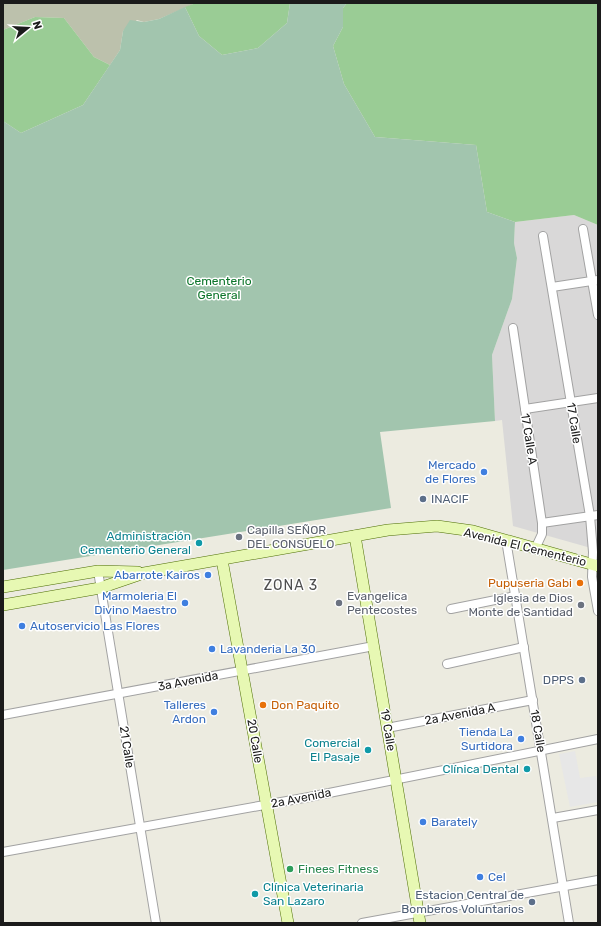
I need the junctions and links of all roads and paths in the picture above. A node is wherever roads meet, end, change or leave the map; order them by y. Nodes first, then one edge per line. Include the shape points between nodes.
1 (584, 229) dead end
2 (543, 236) dead end
3 (595, 281) edge
4 (552, 287) junction
5 (598, 315) edge
6 (513, 328) dead end
7 (598, 398) edge
8 (571, 402) junction
9 (525, 409) junction
10 (594, 515) edge
11 (542, 523) junction
12 (355, 536) junction
13 (506, 540) junction
14 (535, 549) junction
15 (222, 560) junction
16 (595, 565) edge
17 (98, 571) junction
18 (144, 573) junction
19 (3, 587) edge
20 (100, 588) junction
21 (515, 596) junction
22 (3, 605) edge
23 (451, 608) dead end
24 (598, 611) edge
25 (374, 646) junction
26 (524, 647) junction
27 (447, 664) dead end
28 (242, 671) junction
29 (118, 694) junction
30 (532, 700) junction
31 (3, 715) edge
32 (387, 728) junction
33 (598, 739) edge
34 (542, 750) junction
35 (396, 780) junction
36 (266, 804) junction
37 (598, 810) edge
38 (553, 818) junction
39 (140, 827) junction
40 (3, 852) edge
41 (598, 880) edge
42 (564, 886) junction
43 (419, 918) edge
44 (156, 923) edge
45 (288, 923) edge
46 (362, 923) edge
47 (570, 923) edge

1 - 3 street
2 - 4 street, 17 Calle
3 - 4 street
3 - 5 street
4 - 8 street, 17 Calle
6 - 9 street, 17 Calle A
7 - 8 street
8 - 9 street
8 - 10 street, 17 Calle
9 - 11 street, 17 Calle A
10 - 11 street
10 - 16 street, 17 Calle
11 - 14 street, 17 Calle A via 542,534
12 - 13 main road, Avenida El Cementerio via 437,526 473,531
12 - 15 main road, Avenida El Cementerio
12 - 25 main road, 19 Calle
13 - 14 main road, Avenida El Cementerio
13 - 21 street, 18 Calle
14 - 16 main road, Avenida El Cementerio
15 - 18 main road, Avenida El Cementerio
15 - 28 main road, 20 Calle
16 - 24 street, 17 Calle via 592,577
17 - 18 main road, Avenida El Cementerio
17 - 19 main road, Avenida El Cementerio
17 - 20 street, 21 Calle
18 - 20 main road, Avenida El Cementerio
20 - 22 main road, Avenida El Cementerio
20 - 29 street, 21 Calle
21 - 23 street
21 - 26 street, 18 Calle
25 - 28 street, 3a Avenida
25 - 32 main road, 19 Calle
26 - 27 street
26 - 30 street, 18 Calle
28 - 29 street, 3a Avenida
28 - 36 main road, 20 Calle
29 - 31 street, 3a Avenida
29 - 39 street, 21 Calle
30 - 32 street, 2a Avenida A
30 - 34 street, 18 Calle
32 - 35 main road, 19 Calle
33 - 34 street, 2a Avenida
34 - 35 street, 2a Avenida
34 - 38 street, 18 Calle
35 - 36 street, 2a Avenida
35 - 43 main road, 19 Calle
36 - 39 street, 2a Avenida
36 - 45 main road, 20 Calle
37 - 38 street
38 - 42 street, 18 Calle
39 - 40 street, 2a Avenida
39 - 44 street, 21 Calle
41 - 42 street
42 - 43 street
42 - 47 street, 18 Calle
43 - 46 street

